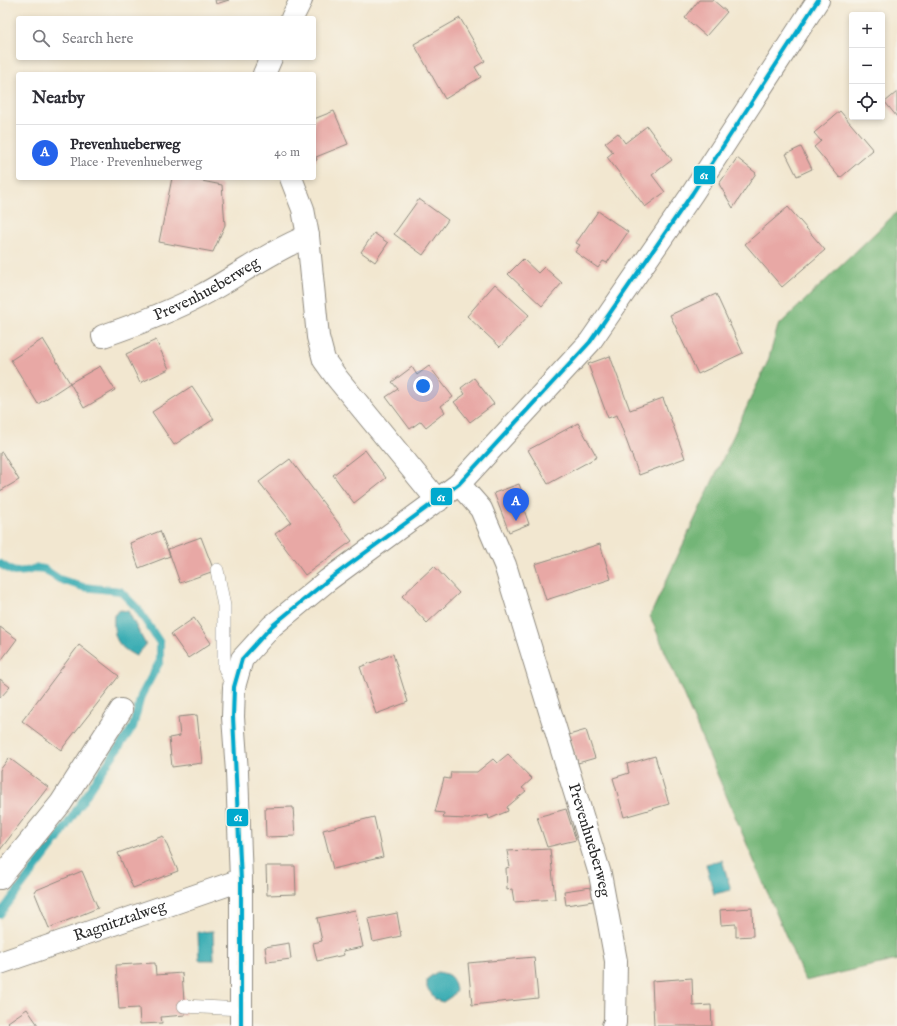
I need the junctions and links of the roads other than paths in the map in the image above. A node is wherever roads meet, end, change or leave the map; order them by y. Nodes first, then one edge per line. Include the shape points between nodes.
1 (301, 0) edge
2 (818, 0) edge
3 (293, 16) edge
4 (270, 60) edge
5 (265, 72) edge
6 (292, 180) edge
7 (308, 236) junction
8 (103, 336) dead end
9 (459, 484) junction
10 (438, 501) junction
11 (217, 570) dead end
12 (234, 689) junction
13 (121, 710) dead end
14 (0, 878) edge
15 (240, 880) junction
16 (0, 963) edge
17 (184, 1006) dead end
18 (241, 1017) edge
19 (613, 1026) edge

1 - 3 street
2 - 9 street via 692,194 590,342
4 - 5 street
6 - 7 street via 303,210
7 - 8 street, Prevenhueberweg via 291,243 205,294 166,313
7 - 10 street via 318,338 324,360
9 - 10 street
9 - 19 street, Prevenhueberweg via 481,509 505,565 600,874 616,961
10 - 12 street via 328,580 272,626 242,659
11 - 12 lane via 224,606 224,666
12 - 15 street
13 - 14 street via 61,803
15 - 16 street, Ragnitztalweg
15 - 18 street
17 - 18 lane

